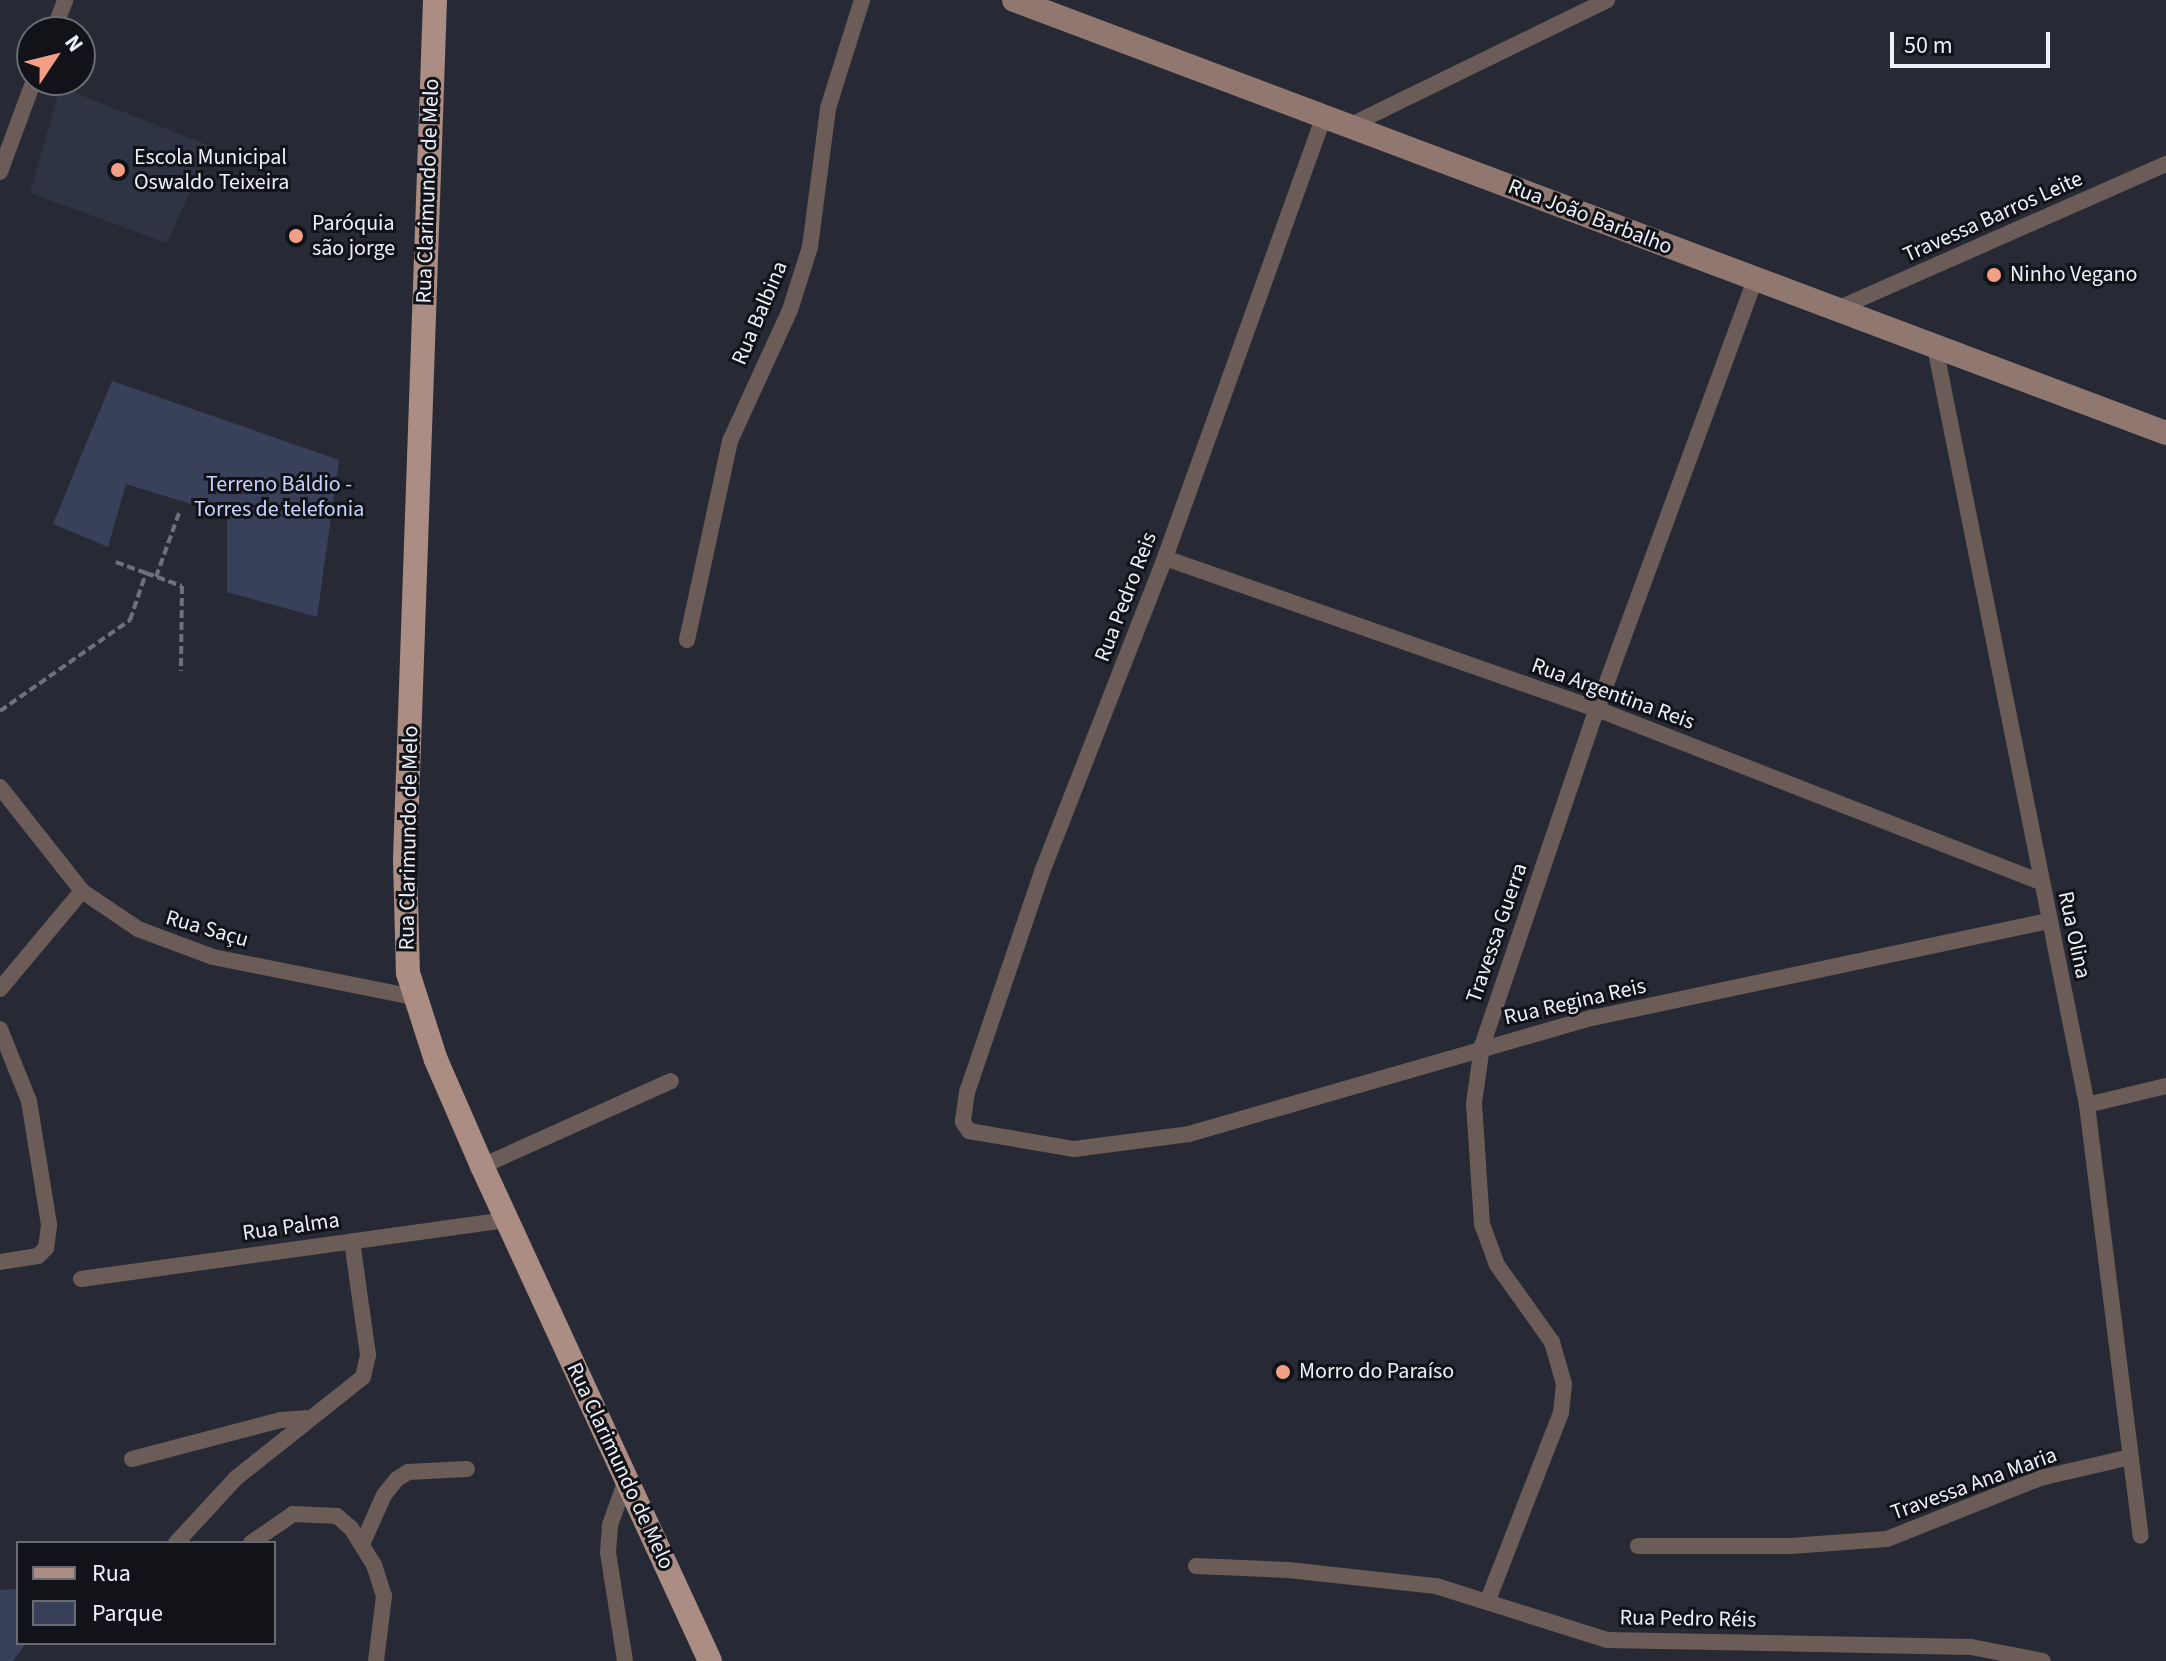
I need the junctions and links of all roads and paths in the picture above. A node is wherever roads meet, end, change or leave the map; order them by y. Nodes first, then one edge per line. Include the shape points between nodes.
1 (435, 0) edge
2 (862, 0) edge
3 (1014, 0) edge
4 (1607, 0) edge
5 (28, 96) edge
6 (1324, 116) junction
7 (1349, 126) junction
8 (2166, 164) edge
9 (0, 172) edge
10 (1755, 279) junction
11 (1837, 309) junction
12 (1935, 347) junction
13 (2166, 433) edge
14 (179, 513) dead end
15 (1165, 558) junction
16 (113, 561) dead end
17 (146, 573) junction
18 (156, 577) junction
19 (687, 640) dead end
20 (181, 671) dead end
21 (1597, 709) junction
22 (0, 711) edge
23 (0, 787) edge
24 (2041, 882) junction
25 (82, 891) junction
26 (2048, 921) junction
27 (0, 989) edge
28 (414, 997) junction
29 (0, 1029) edge
30 (1482, 1046) junction
31 (671, 1081) dead end
32 (2166, 1086) edge
33 (967, 1092) joint
34 (2087, 1105) junction
35 (482, 1166) junction
36 (508, 1220) junction
37 (352, 1241) junction
38 (0, 1262) edge
39 (81, 1279) dead end
40 (310, 1418) junction
41 (2131, 1457) junction
42 (132, 1459) dead end
43 (467, 1469) dead end
44 (626, 1480) junction
45 (2141, 1536) dead end
46 (178, 1541) edge
47 (253, 1541) edge
48 (363, 1542) junction
49 (1638, 1546) dead end
50 (1196, 1566) dead end
51 (1488, 1600) junction
52 (376, 1661) edge
53 (625, 1661) edge
54 (710, 1661) edge
55 (2043, 1661) edge

1 - 28 main road, Rua Clarimundo de Melo via 405,860 404,935
2 - 19 street, Rua Balbina via 828,108 810,247 790,310 730,441
3 - 6 street, Rua João Barbalho
4 - 7 street
5 - 9 street
6 - 7 street, Rua João Barbalho
6 - 15 street, Rua Pedro Reis
7 - 10 street, Rua João Barbalho
8 - 11 street, Travessa Barros Leite
10 - 11 street, Rua João Barbalho
10 - 21 street, Travessa Guerra
11 - 12 street, Rua João Barbalho
12 - 13 street, Rua João Barbalho
12 - 24 street, Rua Olina
14 - 18 path
15 - 21 street, Rua Argentina Reis
15 - 33 street, Rua Pedro Reis via 1042,872
16 - 17 path
17 - 18 path
17 - 22 path via 130,620
18 - 20 path via 182,586
21 - 24 street, Rua Argentina Reis
21 - 30 street, Travessa Guerra
23 - 25 street, Rua Saçu
24 - 26 street, Rua Olina
25 - 27 street
25 - 28 street, Rua Saçu via 168,944
26 - 30 street, Rua Regina Reis
26 - 34 street, Rua Olina
28 - 35 main road, Rua Clarimundo de Melo
29 - 38 street via 29,1101 49,1225 46,1248 38,1256
30 - 33 street, Rua Regina Reis via 1189,1134 1108,1148 1047,1146 969,1131 963,1122
30 - 51 street, Travessa Guerra via 1474,1103 1482,1224 1497,1265 1552,1342 1564,1384 1561,1413
31 - 35 street
32 - 34 street
34 - 41 street, Rua Olina
35 - 36 main road, Rua Clarimundo de Melo
36 - 37 street, Rua Palma
36 - 44 main road, Rua Clarimundo de Melo
37 - 39 street, Rua Palma
37 - 40 street via 368,1366 358,1383
40 - 42 street via 281,1420
40 - 46 street via 236,1478
41 - 45 street, Rua Olina
41 - 49 street, Travessa Ana Maria via 2040,1478 1887,1539 1791,1546
43 - 48 street via 408,1472 397,1479
44 - 53 street via 610,1525 608,1553
44 - 54 main road, Rua Clarimundo de Melo
47 - 48 street via 274,1523 314,1512 337,1516
48 - 52 street via 384,1596
50 - 51 street, Rua Pedro Réis via 1396,1580
51 - 55 street, Rua Pedro Réis via 1607,1640 1971,1647

